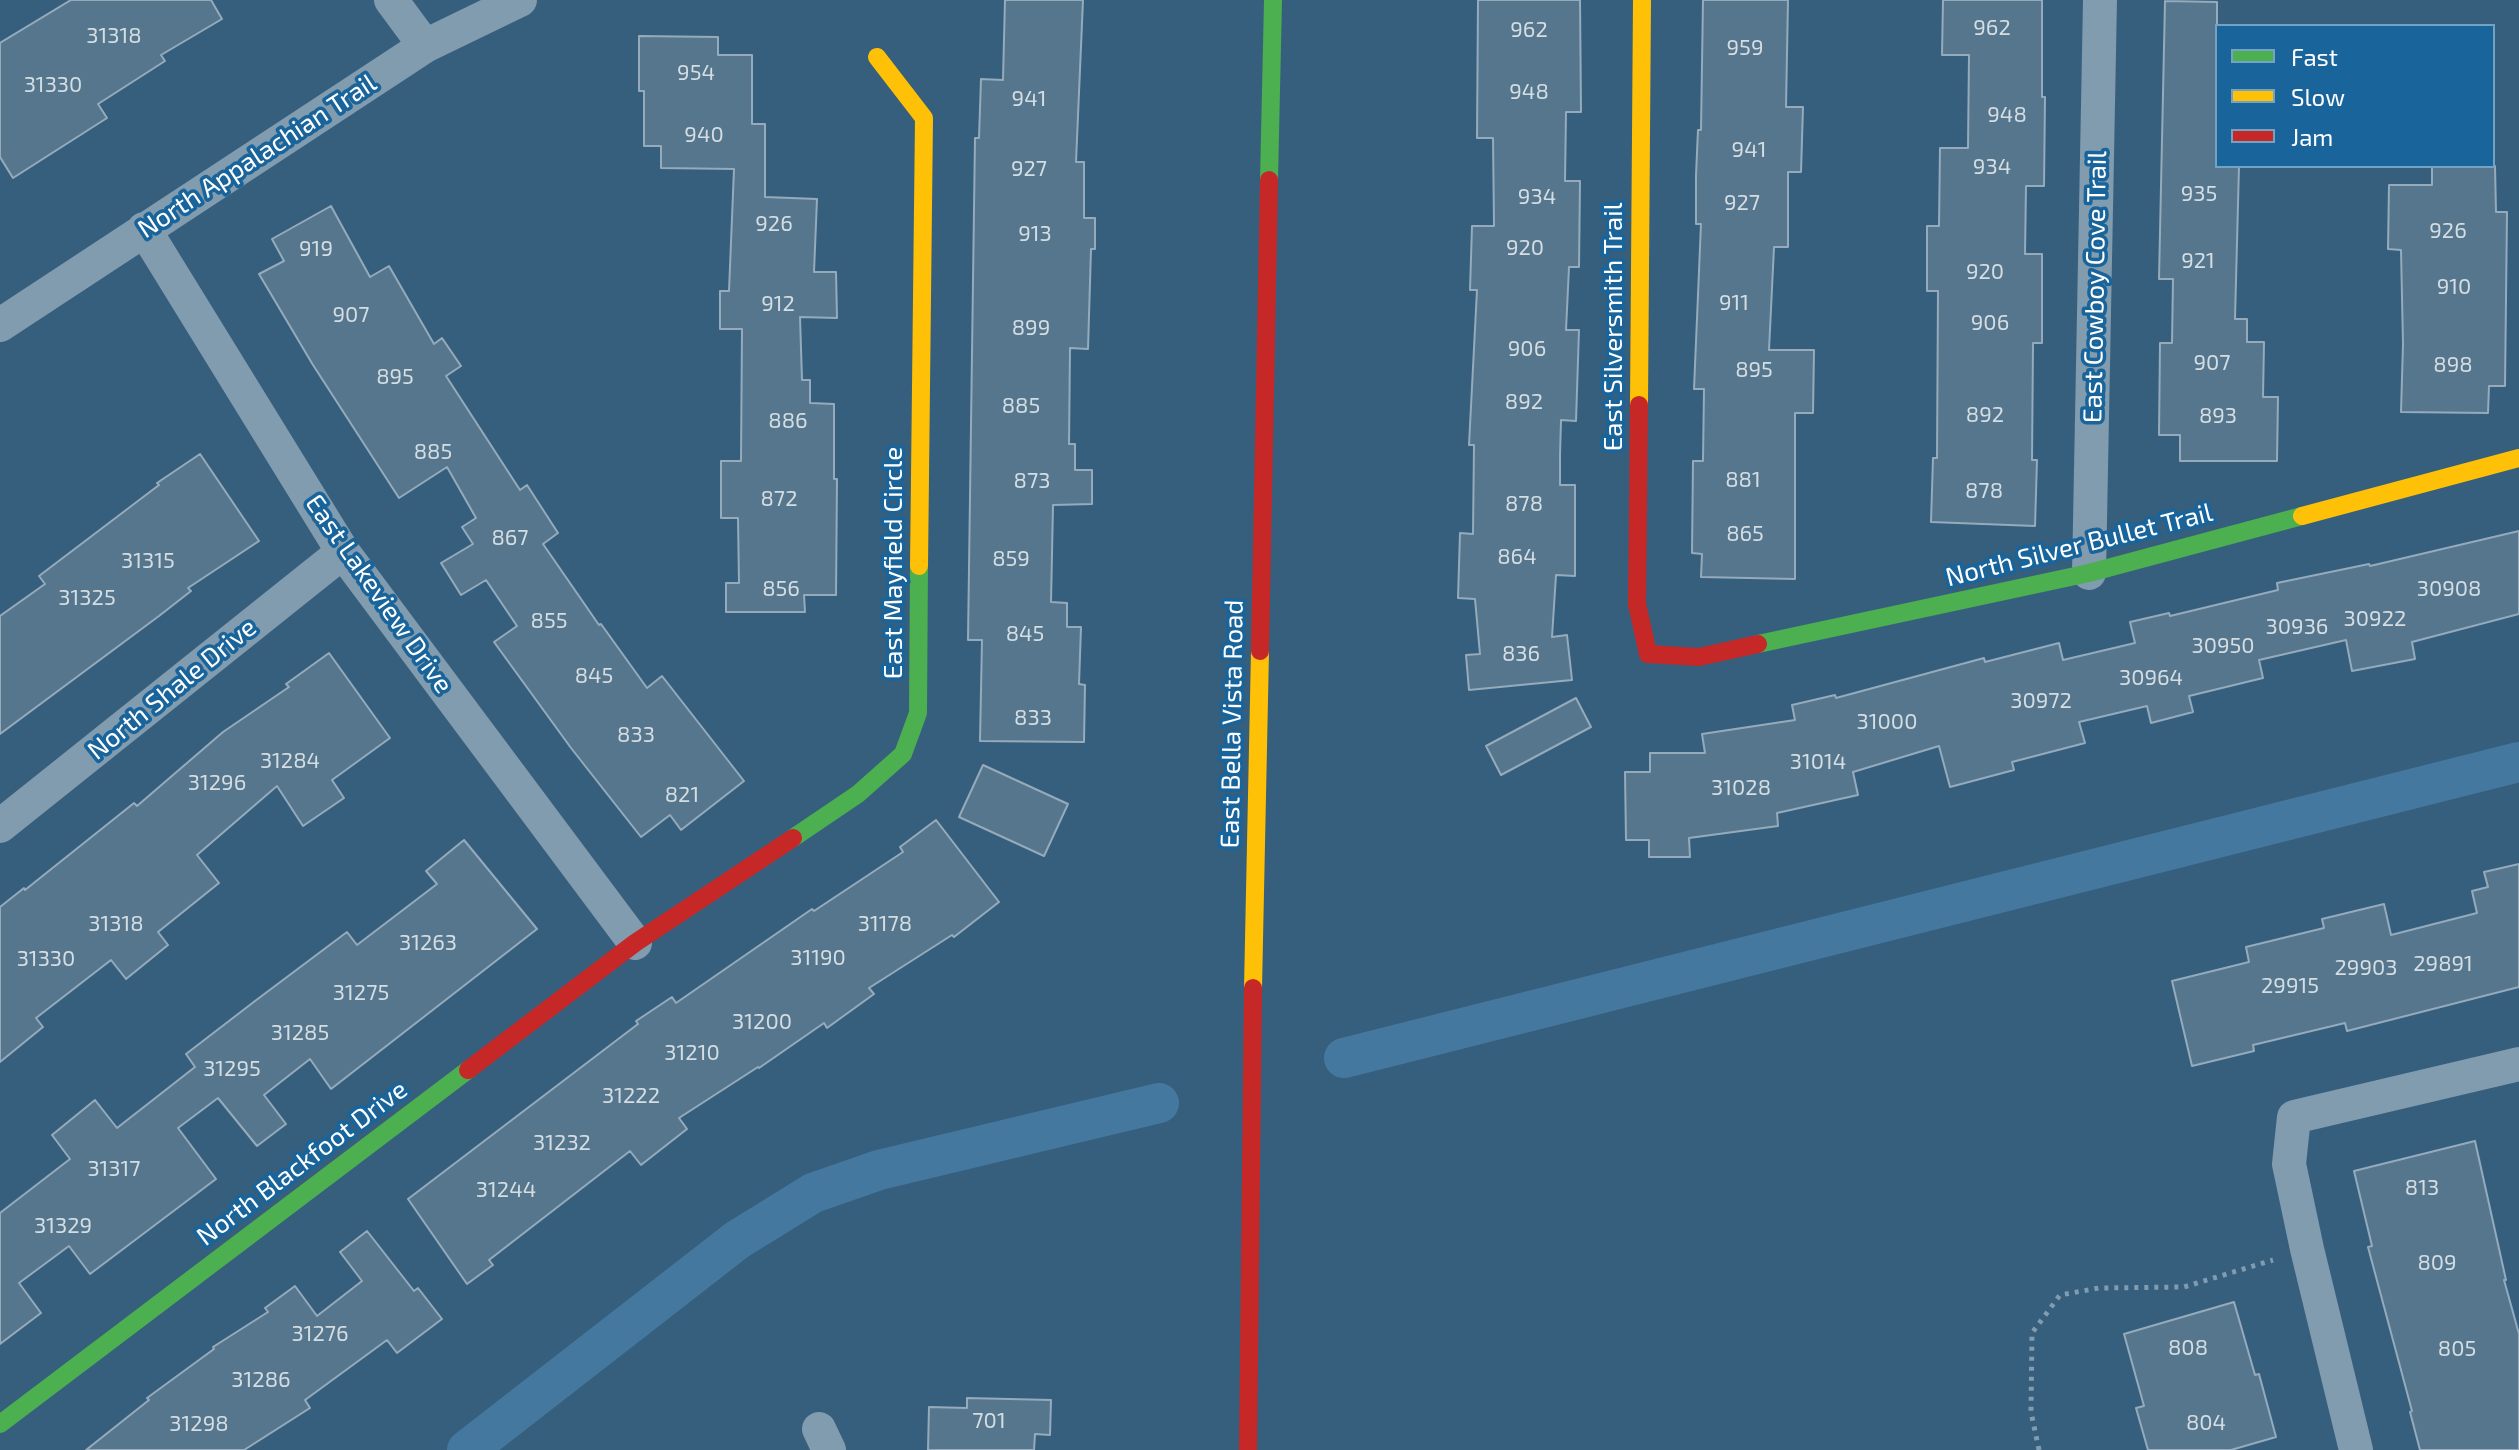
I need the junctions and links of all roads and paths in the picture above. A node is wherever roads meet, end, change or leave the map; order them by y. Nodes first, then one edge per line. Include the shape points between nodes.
1 (391, 0) edge
2 (520, 0) edge
3 (1273, 0) edge
4 (1642, 0) edge
5 (2100, 0) edge
6 (425, 46) junction
7 (877, 57) dead end
8 (144, 229) junction
9 (0, 325) edge
10 (2519, 458) edge
11 (343, 552) junction
12 (2089, 573) junction
13 (1648, 654) joint
14 (0, 826) edge
15 (635, 943) junction
16 (2519, 1064) edge
17 (2307, 1249) junction
18 (0, 1424) edge
19 (1248, 1450) edge
20 (2039, 1450) edge
21 (2356, 1450) edge

1 - 6 street
2 - 6 street, North Appalachian Trail
3 - 19 street, East Bella Vista Road
4 - 13 street, East Silversmith Trail via 1637,604
5 - 12 street, East Cowboy Cove Trail
6 - 8 street, North Appalachian Trail
7 - 15 street, East Mayfield Circle via 924,118 918,713 903,754 858,794
8 - 9 street, North Appalachian Trail
8 - 11 street, East Lakeview Drive
10 - 12 street, North Silver Bullet Trail
11 - 14 street, North Shale Drive
11 - 15 street, East Lakeview Drive
12 - 13 street, North Silver Bullet Trail via 1699,657
15 - 18 street, North Blackfoot Drive
16 - 17 street via 2294,1117 2289,1164
17 - 20 path via 2184,1287 2099,1288 2060,1295 2032,1333 2031,1412
17 - 21 street

